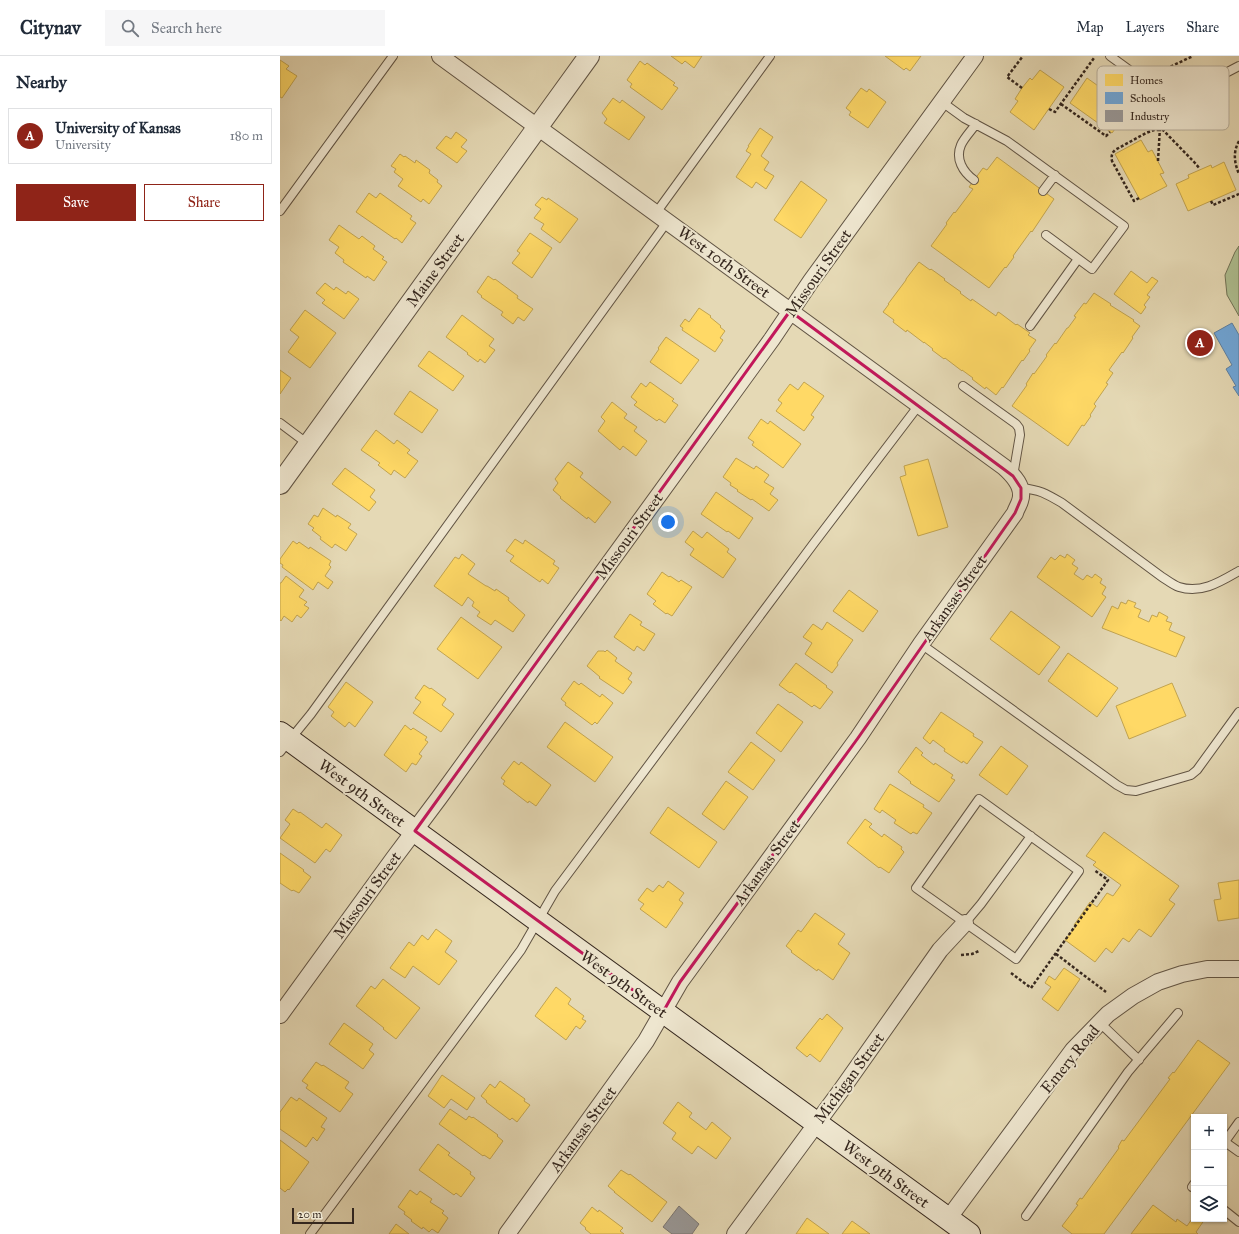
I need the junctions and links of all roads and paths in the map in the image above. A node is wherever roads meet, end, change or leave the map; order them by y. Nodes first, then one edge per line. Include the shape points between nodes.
1 (393, 56) edge
2 (440, 56) edge
3 (589, 56) edge
4 (770, 56) edge
5 (975, 56) edge
6 (1023, 56) edge
7 (1110, 56) edge
8 (1193, 56) edge
9 (1094, 58) dead end
10 (1123, 66) edge
11 (1173, 66) edge
12 (1239, 66) edge
13 (1229, 71) edge
14 (1022, 88) dead end
15 (942, 102) junction
16 (1061, 104) junction
17 (1049, 108) dead end
18 (976, 124) junction
19 (538, 127) junction
20 (1097, 130) edge
21 (1098, 130) edge
22 (1159, 130) junction
23 (1110, 132) dead end
24 (1239, 141) edge
25 (1158, 161) dead end
26 (1200, 169) dead end
27 (1239, 174) edge
28 (1055, 175) junction
29 (974, 180) dead end
30 (1043, 191) dead end
31 (1239, 194) edge
32 (1139, 198) dead end
33 (1211, 201) dead end
34 (280, 211) edge
35 (662, 217) junction
36 (1046, 235) dead end
37 (1078, 259) junction
38 (790, 311) junction
39 (1030, 326) dead end
40 (963, 386) dead end
41 (919, 405) junction
42 (280, 423) edge
43 (309, 444) junction
44 (1017, 482) junction
45 (280, 484) edge
46 (1239, 572) edge
47 (921, 644) junction
48 (1239, 712) edge
49 (283, 742) edge
50 (414, 831) junction
51 (1031, 836) junction
52 (538, 921) junction
53 (965, 923) junction
54 (1056, 954) dead end
55 (1239, 969) edge
56 (1105, 991) dead end
57 (663, 1012) junction
58 (1178, 1013) dead end
59 (280, 1015) edge
60 (1099, 1022) junction
61 (1139, 1060) junction
62 (1239, 1122) edge
63 (816, 1123) junction
64 (1227, 1138) edge
65 (1227, 1144) edge
66 (1239, 1152) edge
67 (1227, 1212) edge
68 (1026, 1216) dead end
69 (948, 1219) junction
70 (1239, 1222) edge
71 (310, 1234) edge
72 (507, 1234) edge
73 (736, 1234) edge
74 (969, 1234) edge

1 - 34 lane
2 - 19 street, West 10th Street
3 - 19 street, Maine Street
4 - 35 lane
5 - 15 street, Missouri Street
6 - 14 path via 1008,77
7 - 10 lane
8 - 11 path
9 - 16 path
12 - 13 lane
15 - 18 lane
15 - 38 street, Missouri Street
16 - 17 path via 1055,112
16 - 20 path
18 - 28 lane via 1007,141
18 - 29 lane via 961,145 959,156 966,174
19 - 35 street, West 10th Street
19 - 43 street, Maine Street
21 - 23 path via 1106,136
22 - 25 path
22 - 26 path via 1163,130
22 - 32 path via 1146,133 1112,153 1112,161 1134,201
24 - 27 path via 1235,156
28 - 30 lane
28 - 37 lane via 1124,226 1092,269
31 - 33 path via 1213,205
35 - 38 street, West 10th Street
35 - 49 lane via 311,714
36 - 37 lane
37 - 39 lane
38 - 41 street, West 10th Street
38 - 50 street, Missouri Street
40 - 44 lane via 1019,428
41 - 44 street, West 10th Street via 1004,467
41 - 52 lane via 555,891
42 - 43 lane
43 - 45 street, Maine Street
44 - 46 lane via 1062,503 1177,586 1190,589 1204,588
44 - 47 street, Arkansas Street via 1021,499 1015,513
47 - 48 lane via 1126,790 1136,791 1191,775
47 - 57 street, Arkansas Street via 858,738 680,982
49 - 50 main road, West 9th Street
50 - 52 main road, West 9th Street
50 - 59 street, Missouri Street
51 - 53 lane
51 - 53 lane via 1079,871 1016,959
51 - 53 lane via 979,799 916,888
52 - 57 main road, West 9th Street
52 - 71 lane via 521,950
53 - 63 street, Michigan Street via 940,950
54 - 56 path
55 - 60 street, Emery Road via 1207,969 1158,982 1133,996
57 - 63 main road, West 9th Street
57 - 72 street, Arkansas Street via 646,1041
58 - 61 lane
60 - 61 lane
60 - 69 street, Emery Road via 1073,1050
61 - 68 lane
62 - 64 lane
63 - 69 main road, West 9th Street
63 - 73 street, Michigan Street
65 - 66 lane
67 - 70 lane
69 - 74 main road, West 9th Street

